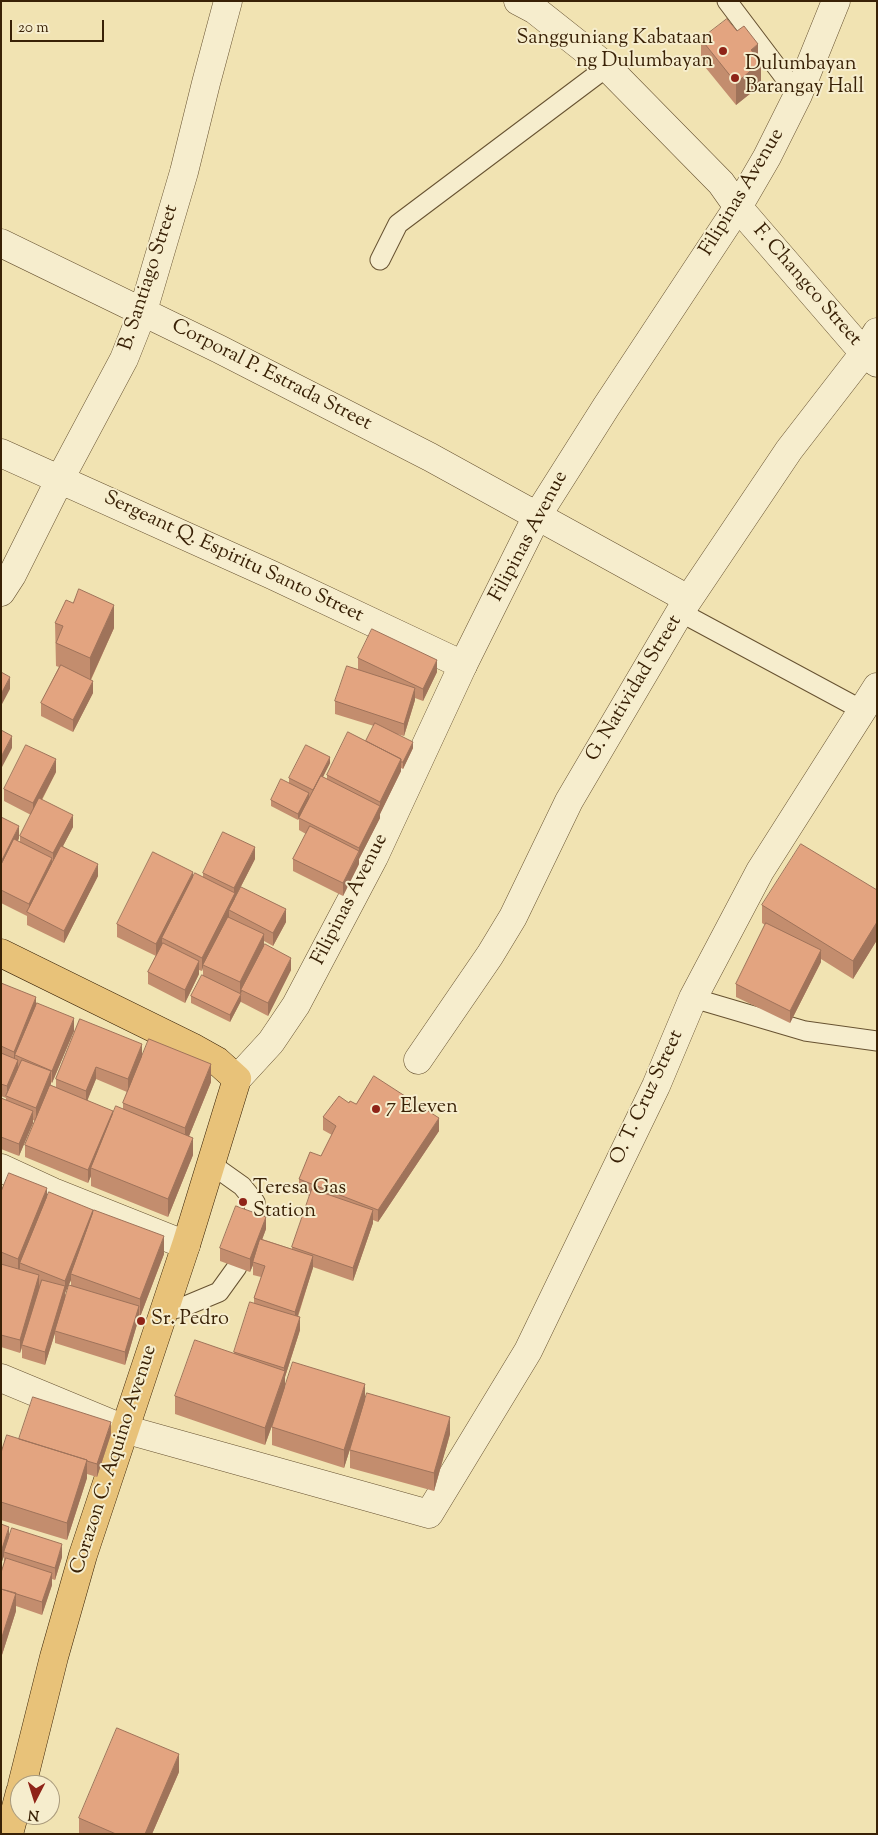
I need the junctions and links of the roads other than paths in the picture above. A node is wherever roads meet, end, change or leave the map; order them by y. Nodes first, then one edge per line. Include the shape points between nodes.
1 (228, 1) edge
2 (518, 1) edge
3 (727, 1) edge
4 (836, 1) edge
5 (607, 67) junction
6 (798, 96) junction
7 (738, 207) junction
8 (1, 243) edge
9 (380, 260) dead end
10 (143, 311) junction
11 (873, 349) edge
12 (1, 453) edge
13 (60, 479) junction
14 (538, 516) junction
15 (1, 592) edge
16 (684, 606) junction
17 (463, 665) junction
18 (877, 687) edge
19 (862, 710) junction
20 (1, 953) edge
21 (693, 998) junction
22 (877, 1040) edge
23 (418, 1060) dead end
24 (237, 1079) junction
25 (210, 1164) junction
26 (1, 1168) edge
27 (253, 1224) edge
28 (186, 1245) junction
29 (237, 1267) edge
30 (164, 1311) junction
31 (1, 1378) edge
32 (124, 1429) junction
33 (24, 1775) edge

1 - 10 street, B. Santiago Street via 184,172
2 - 5 street, F. Changco Street via 535,10
3 - 6 lane
4 - 6 street, Filipinas Avenue
5 - 7 street, F. Changco Street via 721,183
5 - 9 lane via 398,224
6 - 7 street, Filipinas Avenue
7 - 11 street, F. Changco Street
7 - 14 street, Filipinas Avenue
8 - 10 street, Corporal P. Estrada Street
10 - 13 street, B. Santiago Street via 124,359
10 - 14 street, Corporal P. Estrada Street via 430,457
11 - 16 street, G. Natividad Street via 789,450
12 - 13 street, Sergeant Q. Espiritu Santo Street
13 - 15 street, B. Santiago Street
13 - 17 street, Sergeant Q. Espiritu Santo Street
14 - 16 street, Corporal P. Estrada Street
14 - 17 street, Filipinas Avenue
16 - 19 lane
16 - 23 street, G. Natividad Street via 568,801 513,917
17 - 24 street, Filipinas Avenue via 374,857 296,1004 271,1042
18 - 19 street, O. T. Cruz Street
19 - 21 street, O. T. Cruz Street via 760,871
20 - 24 main road via 192,1047 217,1061
21 - 22 lane via 805,1031
21 - 32 street, O. T. Cruz Street via 656,1086 528,1351 429,1514
24 - 25 main road, Corazon C. Aquino Avenue
25 - 27 lane via 242,1186 255,1202
25 - 28 main road, Corazon C. Aquino Avenue
26 - 28 street
28 - 30 main road, Corazon C. Aquino Avenue
29 - 30 lane via 219,1292
30 - 32 main road, Corazon C. Aquino Avenue
31 - 32 street
32 - 33 main road, Corazon C. Aquino Avenue via 80,1564

